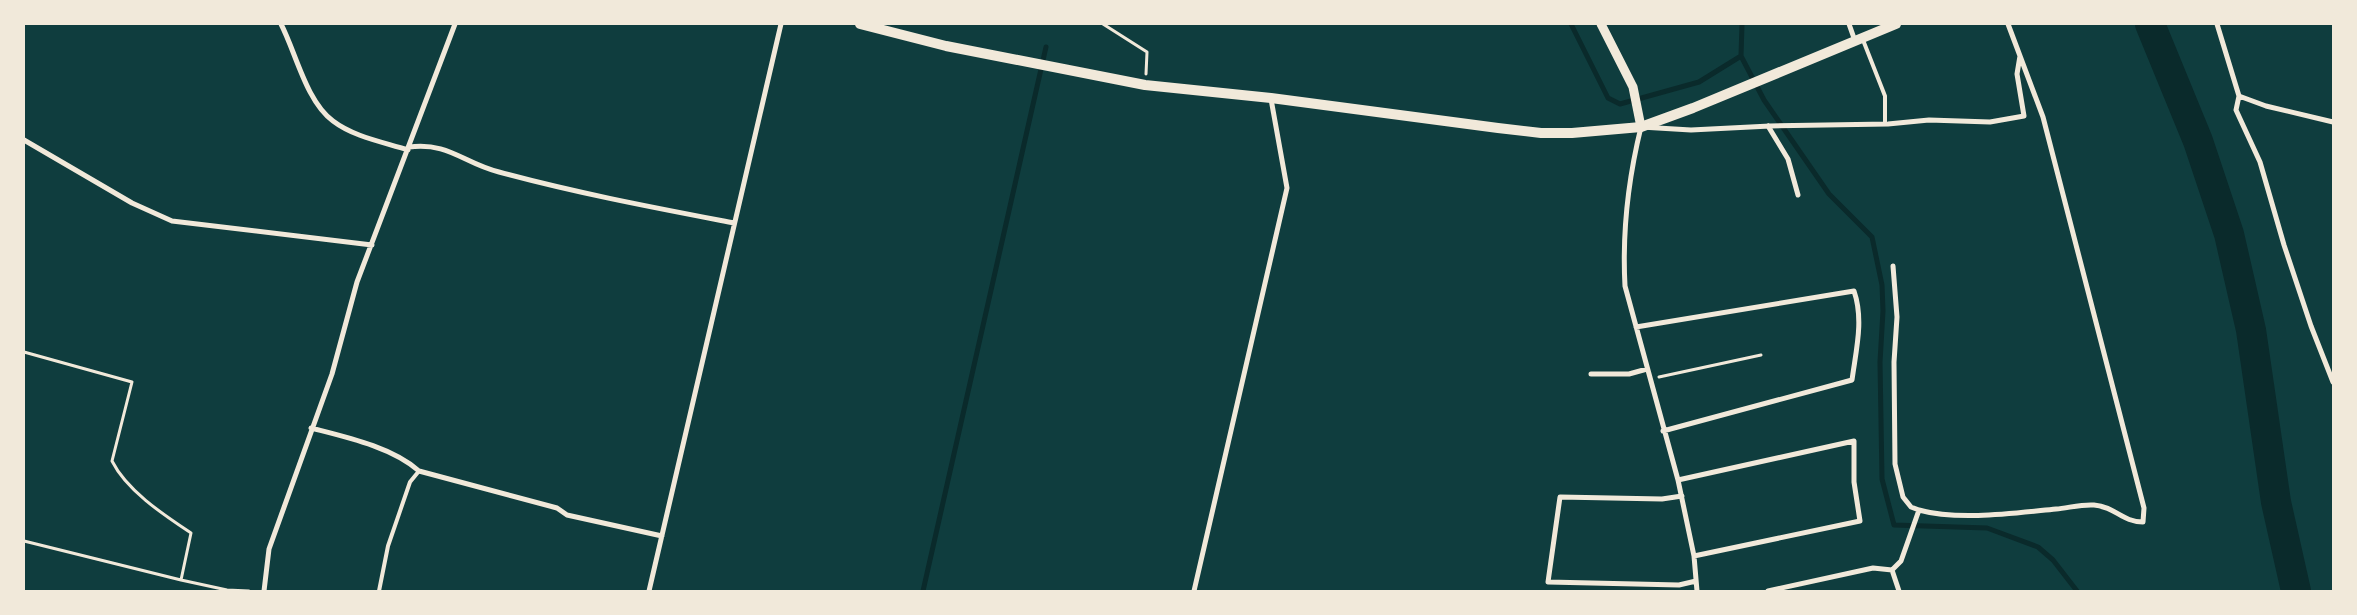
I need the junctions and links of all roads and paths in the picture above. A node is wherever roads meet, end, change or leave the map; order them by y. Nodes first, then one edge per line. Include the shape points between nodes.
1 (280, 24) edge
2 (455, 24) edge
3 (781, 24) edge
4 (860, 24) edge
5 (1103, 24) edge
6 (1601, 24) edge
7 (1849, 24) edge
8 (1896, 24) edge
9 (2008, 24) edge
10 (2217, 24) edge
11 (1859, 39) junction
12 (2020, 54) junction
13 (1145, 85) junction
14 (2239, 96) junction
15 (1271, 98) junction
16 (2333, 122) edge
17 (1885, 123) junction
18 (1769, 126) junction
19 (1641, 127) junction
20 (24, 140) edge
21 (408, 148) junction
22 (1798, 195) dead end
23 (734, 224) junction
24 (372, 245) junction
25 (1893, 266) dead end
26 (1636, 327) junction
27 (24, 352) edge
28 (1761, 355) dead end
29 (1647, 369) junction
30 (1592, 374) dead end
31 (1650, 380) junction
32 (2333, 382) edge
33 (312, 428) junction
34 (1663, 431) junction
35 (419, 471) junction
36 (1678, 480) junction
37 (1682, 496) junction
38 (1918, 512) junction
39 (662, 536) junction
40 (24, 541) edge
41 (1694, 556) junction
42 (1892, 570) junction
43 (182, 580) junction
44 (1696, 581) junction
45 (249, 591) edge
46 (264, 591) edge
47 (380, 591) edge
48 (649, 591) edge
49 (1194, 591) edge
50 (1697, 591) edge
51 (1771, 591) edge
52 (1899, 591) edge

1 - 21 street via 313,99 332,121 357,134
2 - 21 street
3 - 23 street
4 - 13 main road via 955,48
5 - 13 path via 1147,52
6 - 19 street via 1632,87
7 - 11 street
8 - 11 main road
9 - 12 street
10 - 14 street
11 - 17 lane via 1885,96
11 - 19 main road
12 - 17 street via 2017,74 2024,116 1990,122 1929,120
12 - 38 street via 2045,126 2144,508 2143,522 2130,522 2112,509 2093,505 1999,514
13 - 15 main road
14 - 16 street
14 - 32 street via 2236,110 2260,162 2284,245
15 - 19 main road via 1541,133
15 - 49 street via 1286,188
17 - 18 street
18 - 19 street via 1691,130
18 - 22 street via 1788,159
19 - 26 street via 1625,212 1623,255 1625,286
20 - 24 street via 132,203 172,220
21 - 23 street via 432,146 452,151 497,172
21 - 24 street
23 - 39 street
24 - 33 street via 357,282 332,374
25 - 38 street via 1897,317 1895,464 1903,498
26 - 29 street
26 - 34 street via 1854,291 1859,305 1859,332 1852,380
27 - 43 path via 132,382 112,461 117,471 156,509 191,533
28 - 31 path
29 - 30 street via 1629,374
29 - 31 street
31 - 34 street
33 - 35 street via 365,443 411,463
33 - 46 street via 269,549
34 - 36 street
35 - 39 street via 557,508 567,515
35 - 47 lane via 410,482 388,546
36 - 37 street
36 - 41 street via 1854,442 1854,482 1860,521
37 - 41 street
37 - 44 street via 1662,500 1560,497 1548,582 1679,584
38 - 42 street via 1901,561
39 - 48 street
40 - 43 path
41 - 44 street
42 - 51 street via 1873,568
42 - 52 street
43 - 45 path via 227,590
44 - 50 street

